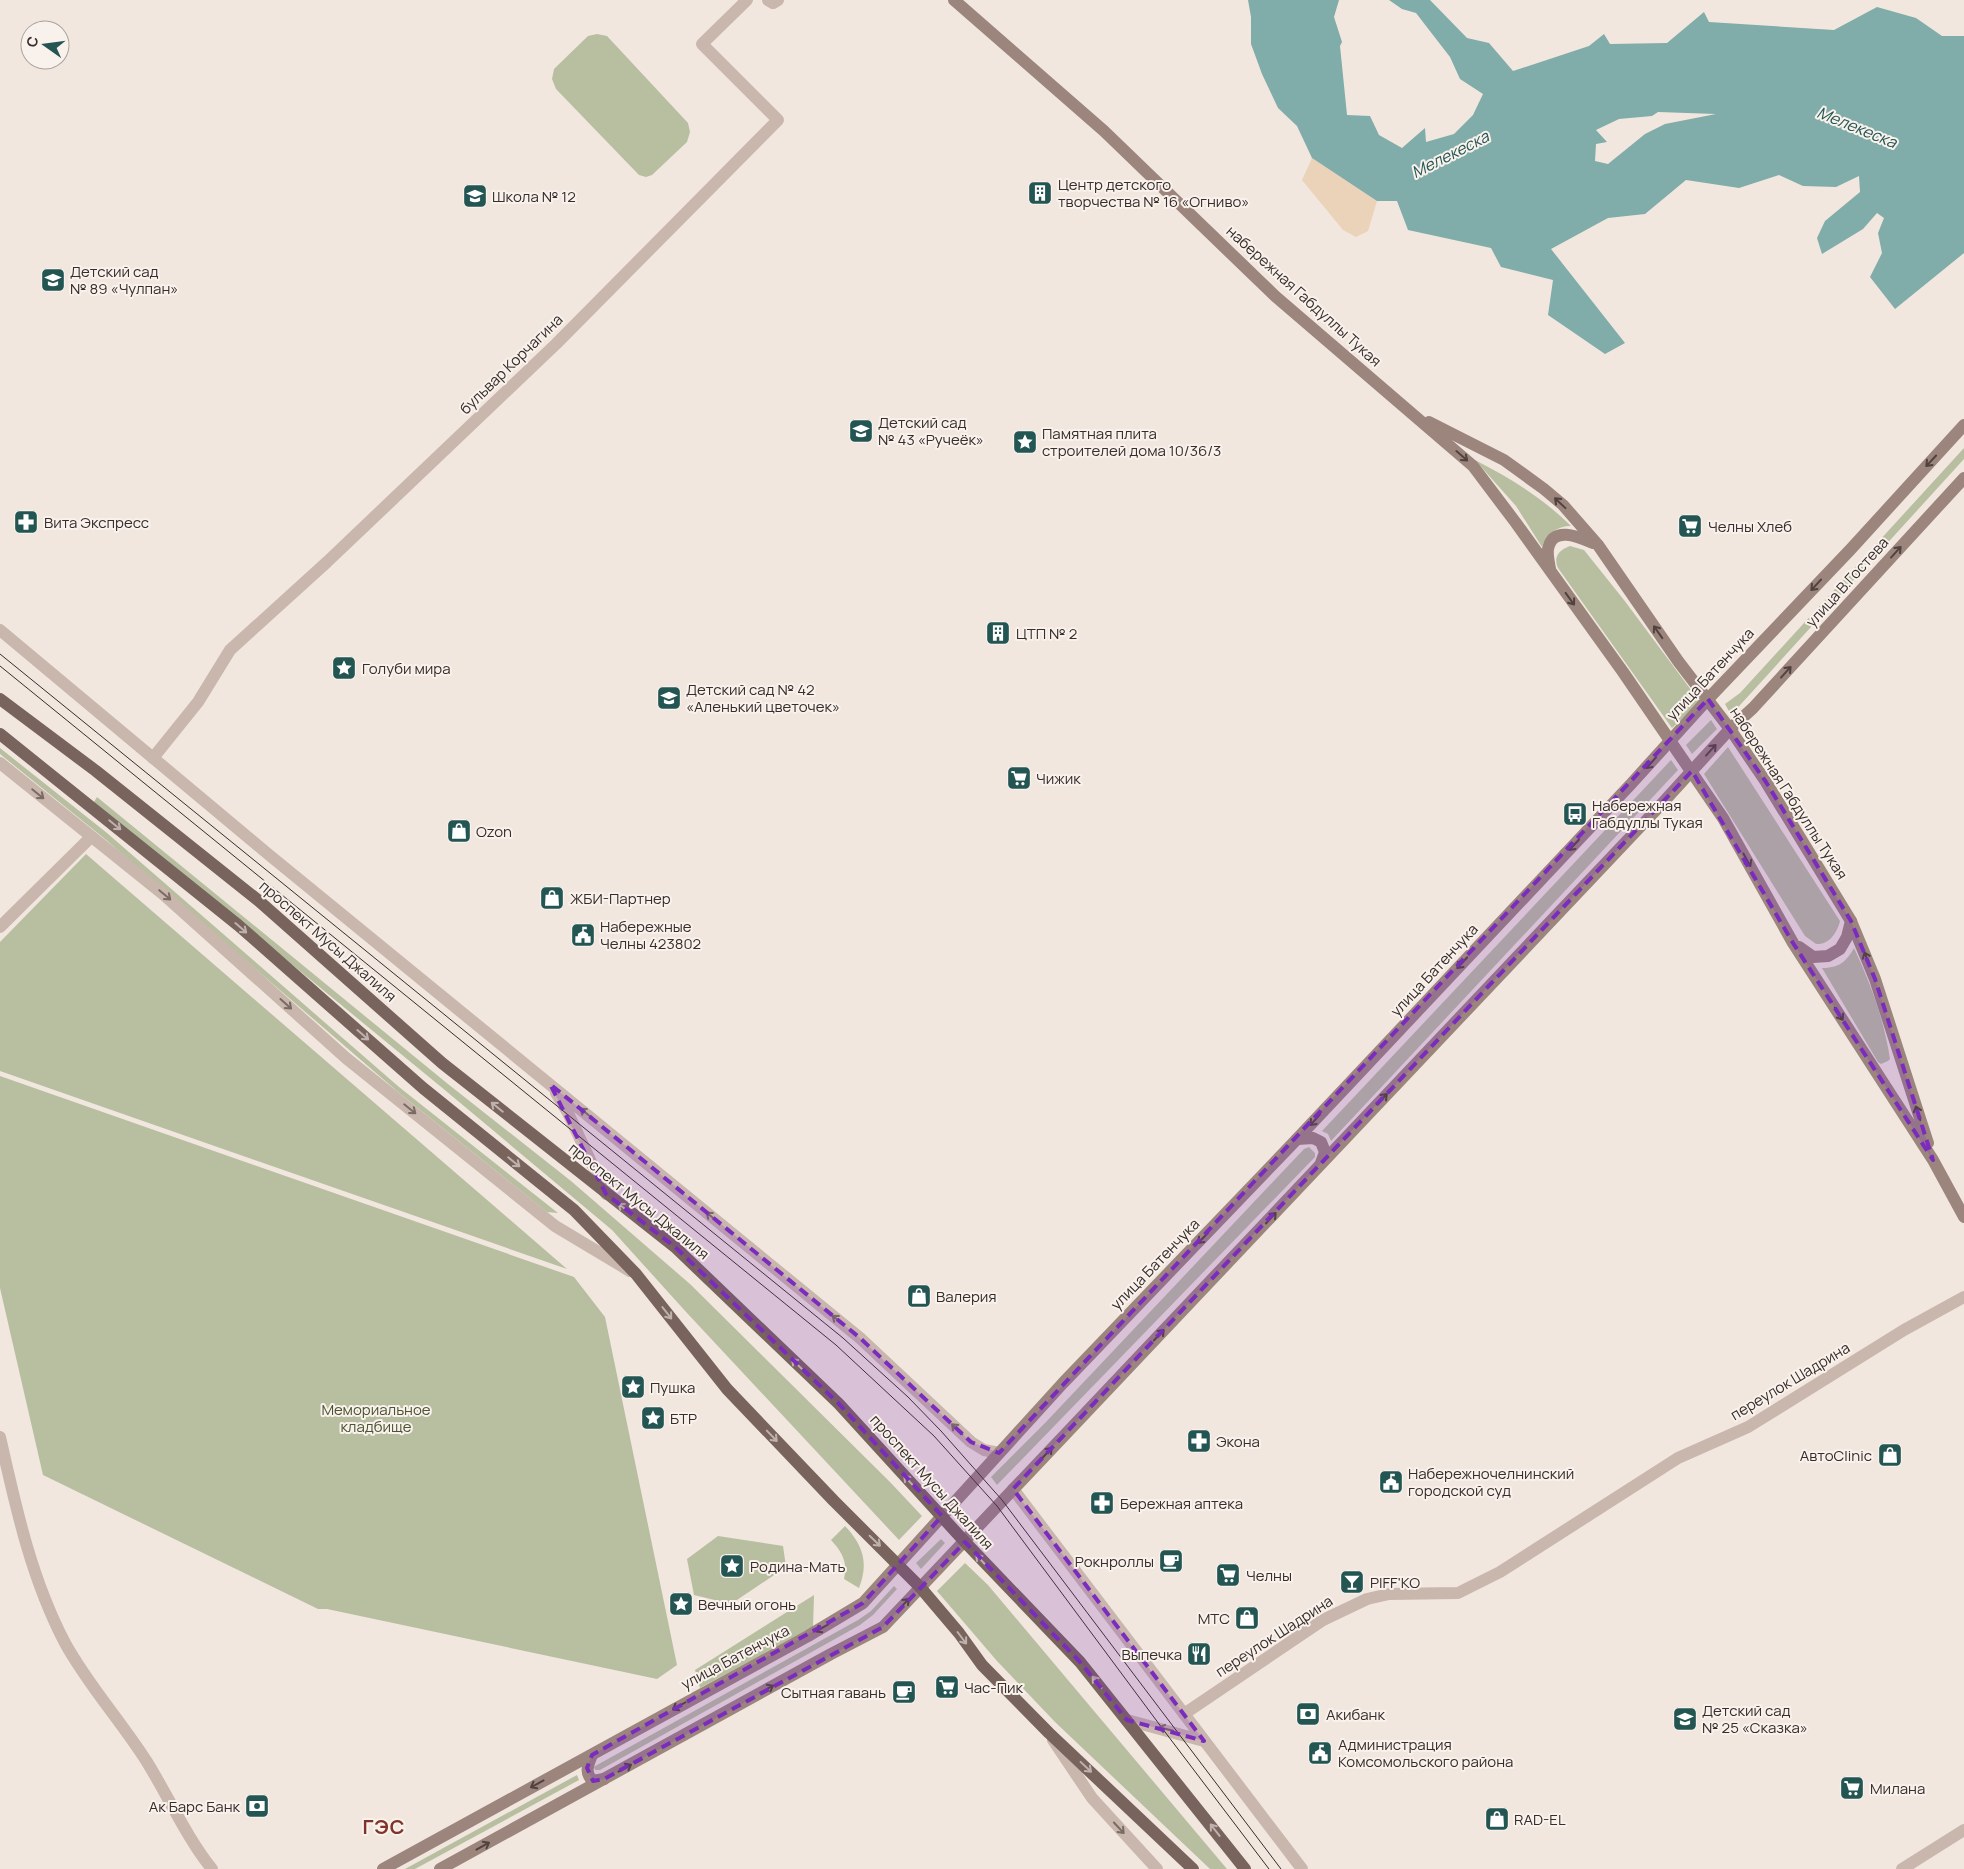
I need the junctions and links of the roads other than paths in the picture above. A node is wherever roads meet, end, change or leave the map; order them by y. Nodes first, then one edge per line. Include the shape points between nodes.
1 (747, 0) edge
2 (768, 0) edge
3 (778, 0) edge
4 (954, 0) edge
5 (1412, 413) junction
6 (1964, 426) edge
7 (1964, 478) edge
8 (1598, 545) junction
9 (1850, 550) joint
10 (1551, 572) junction
11 (0, 630) edge
12 (0, 699) edge
13 (1708, 699) junction
14 (1730, 729) junction
15 (0, 734) edge
16 (1670, 741) junction
17 (153, 758) junction
18 (0, 763) edge
19 (1692, 771) junction
20 (91, 837) junction
21 (1851, 921) junction
22 (0, 927) edge
23 (1793, 943) junction
24 (550, 1084) junction
25 (1297, 1139) junction
26 (1933, 1160) junction
27 (1320, 1166) junction
28 (606, 1194) junction
29 (1964, 1216) edge
30 (636, 1274) junction
31 (1964, 1297) edge
32 (0, 1437) edge
33 (998, 1453) junction
34 (1013, 1488) junction
35 (942, 1516) junction
36 (965, 1542) junction
37 (899, 1564) junction
38 (920, 1587) junction
39 (1184, 1714) junction
40 (1127, 1720) junction
41 (1049, 1733) junction
42 (1204, 1741) junction
43 (592, 1755) junction
44 (604, 1779) junction
45 (1964, 1830) edge
46 (212, 1869) edge
47 (383, 1869) edge
48 (440, 1869) edge
49 (1157, 1869) edge
50 (1193, 1869) edge
51 (1245, 1869) edge
52 (1302, 1869) edge
53 (1902, 1869) edge

1 - 17 street, бульвар Корчагина via 702,44 778,120 556,344 334,556 233,647 198,702
2 - 3 street via 773,3
4 - 5 main road, набережная Габдуллы Тукая via 1104,131 1275,296
8 -> 5 main road, набережная Габдуллы Тукая via 1544,488 1504,460
5 -> 10 main road, набережная Габдуллы Тукая via 1473,466
6 -> 9 main road, улица В.Гостева
14 -> 7 main road, улица В.Гостева via 1753,708
8 - 10 main road via 1576,535 1562,534 1551,541 1547,550
13 -> 8 main road, набережная Габдуллы Тукая
9 -> 13 main road, улица Батенчука
10 -> 16 main road, набережная Габдуллы Тукая
11 - 17 street
28 -> 12 main road, проспект Мусы Джалиля via 442,1063 259,901
13 - 14 main road, набережная Габдуллы Тукая
13 - 16 main road, улица Батенчука
19 -> 14 main road
14 - 21 main road, набережная Габдуллы Тукая
15 -> 30 main road via 238,925 423,1088 574,1210
16 - 19 main road, набережная Габдуллы Тукая
16 -> 25 main road, улица Батенчука
17 - 24 street
18 -> 20 street
19 -> 23 main road, набережная Габдуллы Тукая
27 -> 19 main road
20 - 22 street
20 -> 30 street via 163,894 346,1058 556,1226
21 - 23 main road via 1840,949 1828,956 1813,956
26 -> 21 main road, набережная Габдуллы Тукая via 1875,980
23 -> 26 main road, набережная Габдуллы Тукая
24 - 28 street via 568,1113
33 -> 24 street via 984,1450 971,1442 860,1338
25 - 27 main road via 1313,1138 1321,1142 1325,1152
25 -> 33 main road, улица Батенчука
26 - 29 main road, набережная Габдуллы Тукая
34 -> 27 main road
35 -> 28 main road, проспект Мусы Джалиля via 832,1398 675,1247
30 -> 37 main road via 727,1388
31 - 39 street, переулок Шадрина via 1904,1330 1748,1428 1678,1458 1500,1572 1458,1593 1389,1594 1367,1599 1323,1620
32 - 46 street via 20,1526 40,1590 66,1643 98,1696 146,1760
33 - 35 main road, улица Батенчука
34 - 36 main road
34 - 39 street
35 - 36 main road, проспект Мусы Джалиля
35 - 37 main road, улица Батенчука
36 - 38 main road
40 -> 36 main road, проспект Мусы Джалиля via 1080,1662
37 - 38 main road
37 -> 43 main road, улица Батенчука via 863,1603 846,1614
38 -> 41 main road via 982,1665
44 -> 38 main road via 883,1628
39 - 42 street
42 -> 40 street
51 -> 40 main road, проспект Мусы Джалиля
41 -> 49 street via 1092,1798
41 -> 50 main road
42 - 52 street
43 - 44 main road via 588,1776 593,1781
43 -> 47 main road, улица Батенчука
48 -> 44 main road
45 - 53 street

